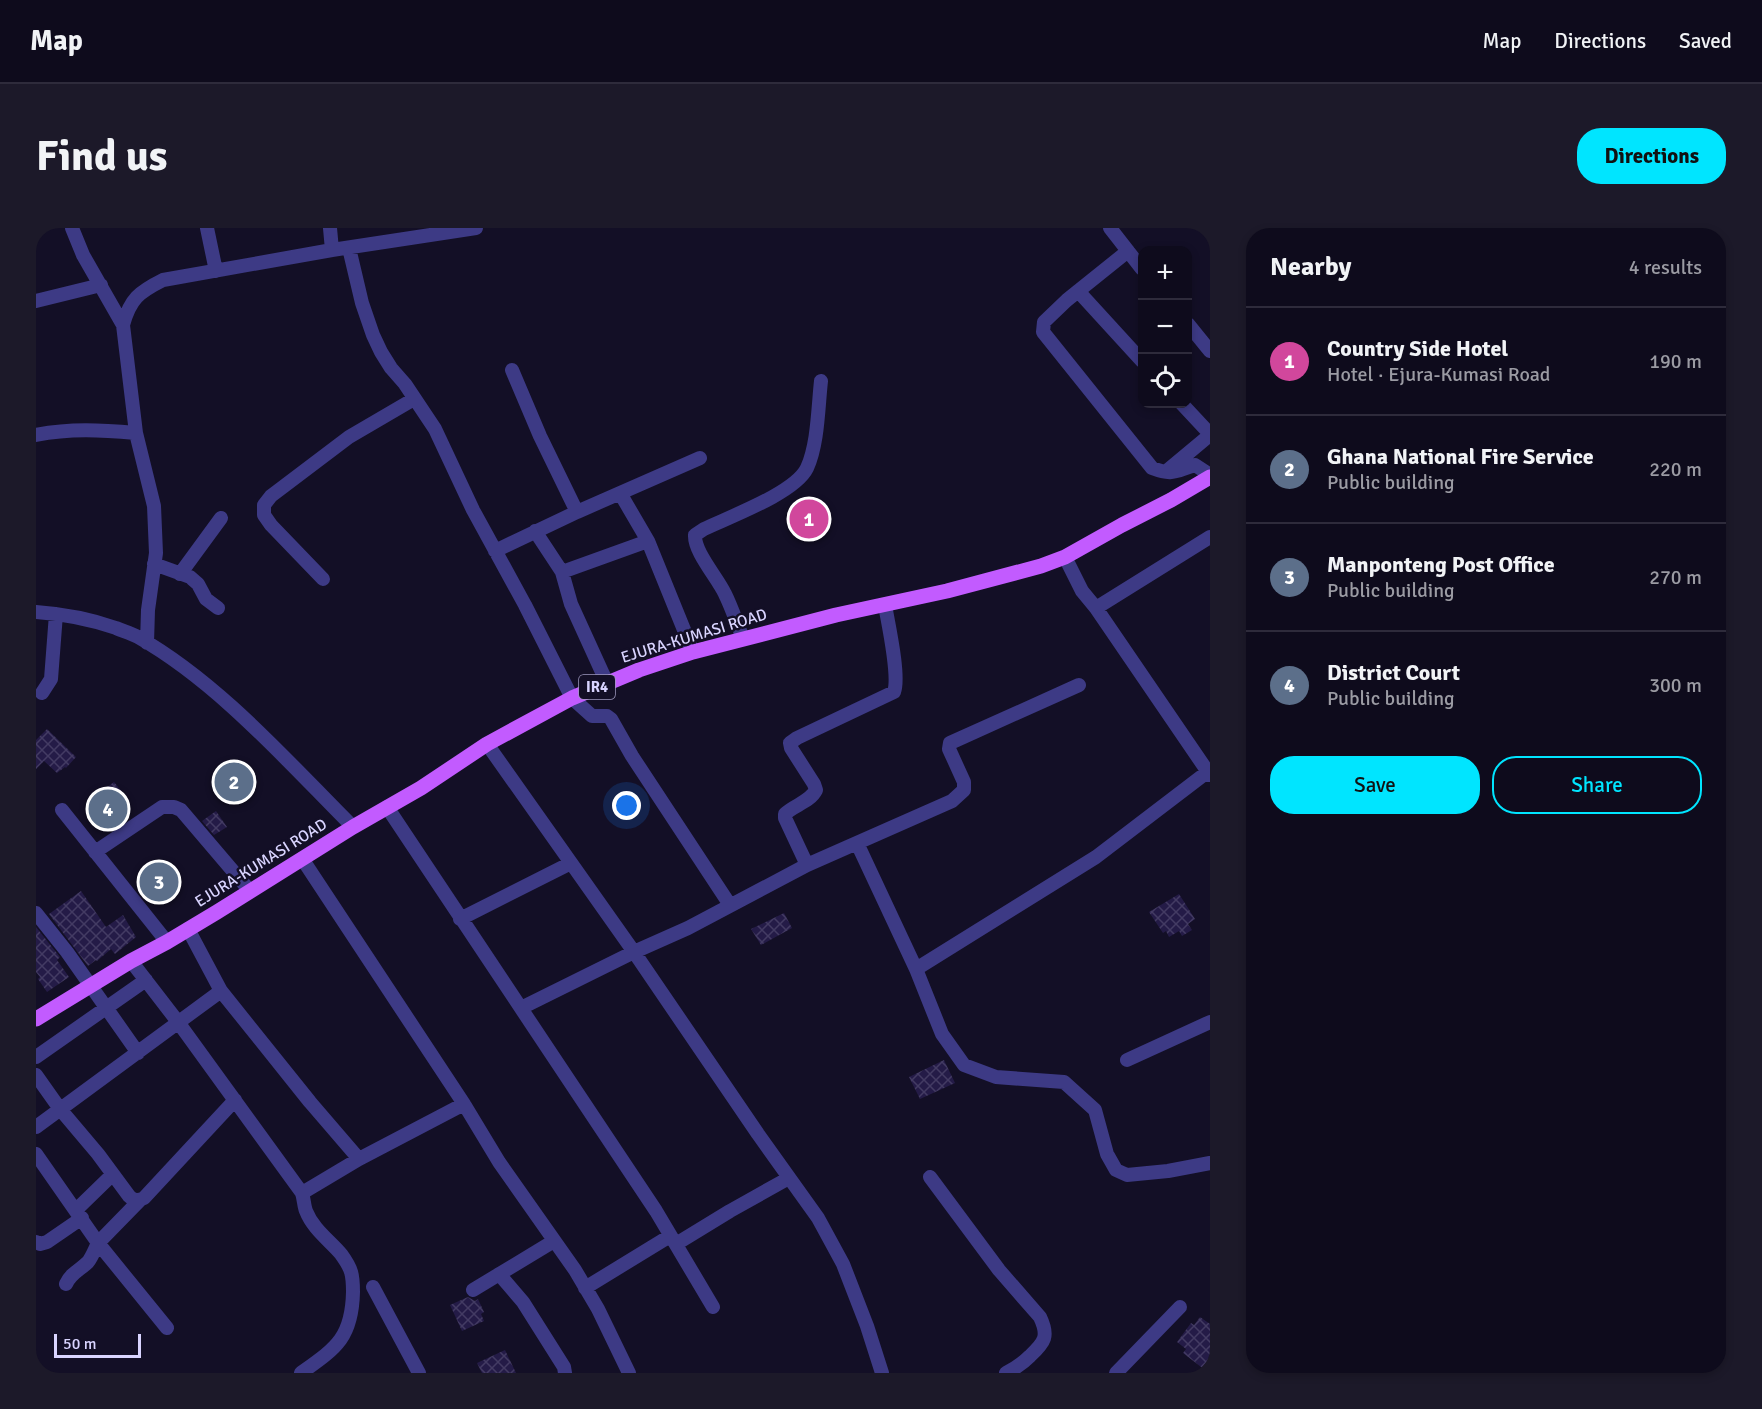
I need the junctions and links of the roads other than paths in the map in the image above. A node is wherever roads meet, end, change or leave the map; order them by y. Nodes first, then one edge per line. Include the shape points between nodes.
1 (72, 228) edge
2 (207, 228) edge
3 (330, 228) edge
4 (476, 228) edge
5 (1110, 228) edge
6 (349, 248) junction
7 (332, 250) junction
8 (1128, 251) junction
9 (1138, 263) edge
10 (216, 271) junction
11 (101, 285) junction
12 (1078, 291) junction
13 (36, 301) edge
14 (123, 325) junction
15 (1192, 329) edge
16 (1210, 351) edge
17 (1138, 356) edge
18 (512, 370) dead end
19 (821, 381) dead end
20 (414, 399) junction
21 (1186, 408) edge
22 (136, 433) junction
23 (36, 435) edge
24 (1210, 435) edge
25 (700, 458) dead end
26 (1165, 473) junction
27 (1210, 476) edge
28 (620, 493) junction
29 (577, 512) junction
30 (220, 518) dead end
31 (535, 531) junction
32 (1210, 537) edge
33 (648, 541) junction
34 (495, 551) junction
35 (1065, 557) junction
36 (154, 564) junction
37 (562, 572) junction
38 (180, 573) junction
39 (323, 579) dead end
40 (885, 605) junction
41 (218, 608) dead end
42 (1096, 608) junction
43 (36, 612) edge
44 (56, 614) junction
45 (743, 638) junction
46 (147, 643) junction
47 (693, 652) junction
48 (607, 683) junction
49 (1079, 685) dead end
50 (42, 693) dead end
51 (572, 698) junction
52 (487, 744) junction
53 (1209, 773) edge
54 (387, 807) junction
55 (62, 810) dead end
56 (353, 827) junction
57 (857, 843) junction
58 (95, 852) junction
59 (303, 860) junction
60 (571, 864) junction
61 (807, 865) junction
62 (250, 891) junction
63 (730, 905) junction
64 (36, 913) edge
65 (460, 919) junction
66 (188, 929) junction
67 (167, 942) junction
68 (634, 951) junction
69 (131, 961) junction
70 (916, 969) junction
71 (146, 980) junction
72 (90, 986) junction
73 (221, 991) junction
74 (106, 1008) junction
75 (521, 1008) junction
76 (36, 1019) edge
77 (178, 1022) junction
78 (1210, 1022) edge
79 (138, 1053) junction
80 (36, 1057) edge
81 (1127, 1059) dead end
82 (36, 1075) edge
83 (235, 1100) junction
84 (464, 1104) junction
85 (60, 1109) junction
86 (36, 1127) edge
87 (36, 1155) edge
88 (359, 1159) junction
89 (1210, 1163) edge
90 (112, 1175) junction
91 (789, 1178) junction
92 (930, 1178) dead end
93 (302, 1193) junction
94 (140, 1200) junction
95 (79, 1214) junction
96 (673, 1240) junction
97 (554, 1241) junction
98 (36, 1242) edge
99 (98, 1243) junction
100 (500, 1274) junction
101 (66, 1284) dead end
102 (373, 1287) dead end
103 (585, 1288) junction
104 (473, 1290) dead end
105 (713, 1307) dead end
106 (1180, 1307) dead end
107 (168, 1328) dead end
108 (1125, 1370) edge
109 (1015, 1371) edge
110 (302, 1373) edge
111 (419, 1373) edge
112 (565, 1373) edge
113 (629, 1373) edge
114 (882, 1373) edge

1 - 11 street
2 - 10 street
3 - 7 street
4 - 6 street
5 - 8 street
6 - 7 street
6 - 20 street via 373,335
7 - 10 street
8 - 9 street
8 - 12 street
10 - 14 street via 163,280 144,290 127,310
11 - 13 street
11 - 14 street
12 - 17 street
12 - 26 street via 1044,322 1043,332 1152,468
14 - 22 street
15 - 16 street
18 - 29 street
19 - 45 street via 806,470 786,490 695,535 699,552 724,592
20 - 34 street via 435,429
20 - 39 street via 349,437 264,505 264,515 271,525
21 - 24 street
22 - 23 street via 97,429
22 - 36 street via 154,506
24 - 26 street
25 - 28 street
26 - 27 street via 1195,465
27 - 35 main road, EJURA-KUMASI ROAD / IR4
28 - 29 street
28 - 33 street
29 - 31 street
30 - 38 street
31 - 34 street
31 - 37 street
32 - 42 street
33 - 37 street
33 - 47 street
34 - 51 street
35 - 40 main road, EJURA-KUMASI ROAD / IR4 via 1008,576
35 - 42 street via 1082,591
36 - 38 street
36 - 46 street
37 - 48 street via 571,604
38 - 41 street via 198,584 206,599
40 - 45 main road, EJURA-KUMASI ROAD / IR4
40 - 61 street via 894,692 790,743 816,790 785,814
42 - 53 street
43 - 44 street
44 - 46 street via 96,621
44 - 50 street via 51,679
45 - 47 main road, EJURA-KUMASI ROAD / IR4
46 - 56 street via 203,681
47 - 48 main road, EJURA-KUMASI ROAD / IR4
48 - 51 main road, EJURA-KUMASI ROAD / IR4
49 - 57 street via 950,743 964,790 952,801
51 - 52 main road, EJURA-KUMASI ROAD / IR4
51 - 63 street via 592,716 611,719
52 - 54 main road, EJURA-KUMASI ROAD / IR4
52 - 60 street
53 - 70 street via 1096,857
54 - 56 main road, EJURA-KUMASI ROAD / IR4
54 - 65 street
55 - 58 street
56 - 59 main road, EJURA-KUMASI ROAD / IR4
57 - 61 street
57 - 70 street
58 - 62 street via 162,807 174,807 181,810
58 - 67 street
59 - 62 main road, EJURA-KUMASI ROAD / IR4
59 - 84 street
60 - 65 street
60 - 68 street
61 - 63 street
62 - 66 main road, EJURA-KUMASI ROAD / IR4
63 - 68 street
64 - 72 street
65 - 75 street
66 - 67 main road, EJURA-KUMASI ROAD / IR4
66 - 73 street
67 - 69 main road, EJURA-KUMASI ROAD / IR4
68 - 75 street
68 - 91 street
69 - 71 street
69 - 72 main road, EJURA-KUMASI ROAD / IR4
70 - 89 street via 942,1034 964,1065 996,1077 1064,1082 1095,1110 1107,1154 1116,1170 1127,1175
71 - 74 street
71 - 77 street
72 - 74 street
72 - 76 main road, EJURA-KUMASI ROAD / IR4
73 - 77 street
73 - 88 street
74 - 79 street
74 - 80 street
75 - 96 street
77 - 79 street
77 - 83 street
78 - 81 street
79 - 85 street
82 - 85 street
83 - 93 street
83 - 94 street
84 - 88 street
84 - 97 street
85 - 86 street
85 - 90 street
87 - 95 street
88 - 93 street
90 - 94 street via 132,1200
90 - 95 street
91 - 96 street
91 - 114 street via 818,1218 843,1264
92 - 109 street via 1044,1326 1042,1345
93 - 110 street via 313,1224 342,1255 353,1274 352,1313 345,1335
94 - 99 street
95 - 98 street via 47,1242
95 - 99 street
96 - 103 street
96 - 105 street
97 - 100 street
97 - 103 street
99 - 101 street via 88,1262
99 - 107 street
100 - 104 street
100 - 112 street via 523,1302
102 - 111 street
103 - 113 street
106 - 108 street

